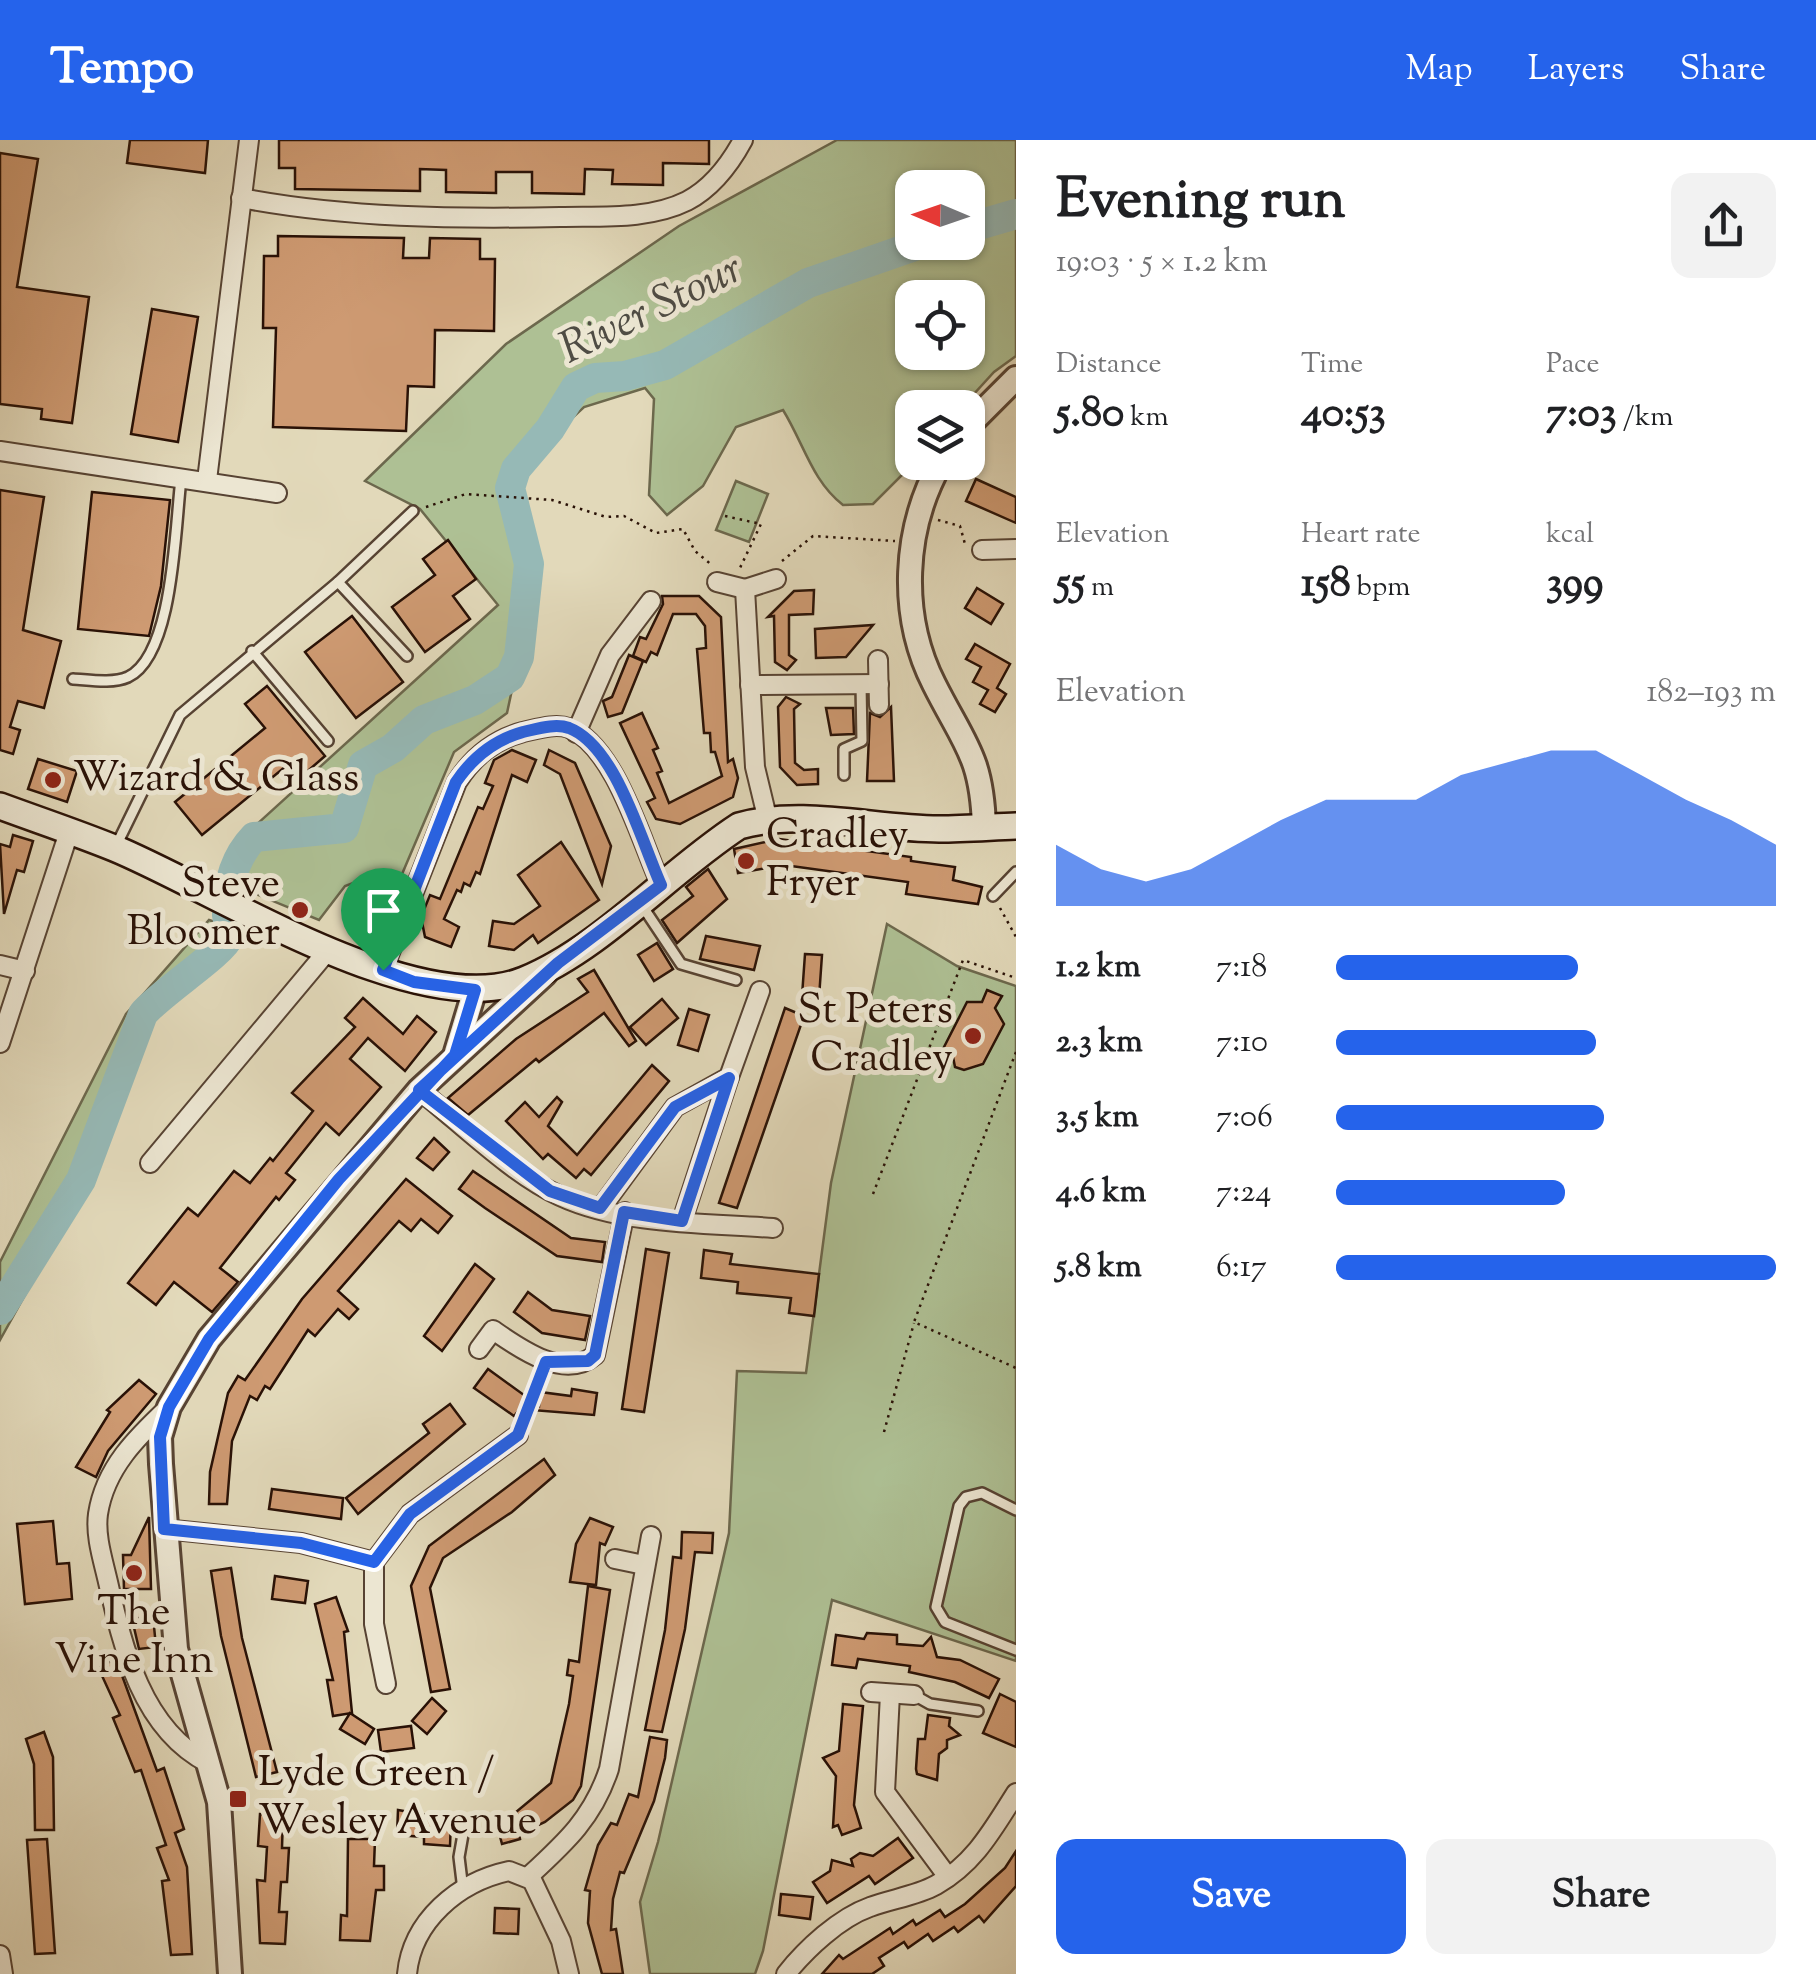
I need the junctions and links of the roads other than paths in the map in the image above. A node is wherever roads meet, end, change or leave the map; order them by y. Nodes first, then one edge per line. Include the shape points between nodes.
1 (249, 140) edge
2 (743, 140) edge
3 (241, 198) junction
4 (1016, 378) edge
5 (985, 409) edge
6 (0, 451) edge
7 (182, 476) junction
8 (207, 480) junction
9 (931, 480) edge
10 (277, 493) dead end
11 (416, 510) road end
12 (1016, 549) edge
13 (982, 550) dead end
14 (775, 573) road end
15 (338, 582) junction
16 (716, 582) dead end
17 (741, 589) junction
18 (651, 601) dead end
19 (252, 650) junction
20 (408, 656) dead end
21 (878, 660) dead end
22 (73, 679) dead end
23 (870, 684) junction
24 (750, 685) junction
25 (880, 705) dead end
26 (576, 733) junction
27 (328, 740) dead end
28 (844, 776) dead end
29 (0, 806) edge
30 (768, 822) junction
31 (1016, 826) edge
32 (984, 827) junction
33 (69, 832) junction
34 (115, 848) junction
35 (1016, 872) edge
36 (661, 885) junction
37 (993, 896) road end
38 (640, 902) junction
39 (330, 948) junction
40 (558, 963) junction
41 (0, 965) edge
42 (383, 970) junction
43 (25, 971) junction
44 (736, 980) dead end
45 (475, 990) junction
46 (760, 991) dead end
47 (0, 1043) edge
48 (455, 1055) junction
49 (729, 1078) junction
50 (419, 1090) junction
51 (150, 1163) dead end
52 (600, 1208) junction
53 (624, 1212) junction
54 (682, 1221) junction
55 (773, 1228) dead end
56 (478, 1348) dead end
57 (169, 1407) junction
58 (518, 1435) road end
59 (1016, 1510) edge
60 (164, 1529) junction
61 (650, 1536) dead end
62 (615, 1558) dead end
63 (374, 1562) junction
64 (644, 1565) junction
65 (1016, 1650) edge
66 (386, 1684) dead end
67 (914, 1695) joint
68 (978, 1712) dead end
69 (208, 1763) junction
70 (1016, 1793) edge
71 (465, 1823) dead end
72 (528, 1877) junction
73 (948, 1877) junction
74 (464, 1892) junction
75 (0, 1954) edge
76 (230, 1973) edge
77 (3, 1974) edge
78 (210, 1974) edge
79 (407, 1974) edge
80 (569, 1974) edge
81 (786, 1974) edge

1 - 3 street
2 - 3 street via 718,177 687,201 633,216 460,219 290,208
3 - 8 street
4 - 5 street
6 - 7 street
7 - 8 street
7 - 22 lane via 151,656 128,676
8 - 10 street
9 - 32 street via 912,542 916,634 933,683 977,760
11 - 15 lane
12 - 13 street
14 - 17 street
15 - 19 lane
15 - 20 lane
16 - 17 street
17 - 24 street
18 - 26 street via 610,655
19 - 27 lane
19 - 34 lane via 180,715
21 - 23 street
23 - 24 street
23 - 25 street
23 - 28 lane via 862,740 844,749
24 - 30 street via 755,766
26 - 36 street via 610,766
26 - 42 street via 544,727 508,736 470,762 456,782
29 - 33 main road
30 - 32 main road
30 - 36 main road via 739,826
31 - 32 main road
33 - 34 main road
33 - 43 street
34 - 39 main road
35 - 37 lane
36 - 38 main road
38 - 40 main road
38 - 44 lane via 681,964
39 - 42 main road
39 - 51 street
40 - 45 main road via 515,984
40 - 48 street
41 - 43 street
42 - 45 main road via 414,982
43 - 47 street
45 - 48 street
46 - 49 street via 743,1011
48 - 50 street
49 - 52 street via 675,1107
49 - 54 street
50 - 52 street via 550,1191
50 - 57 street via 209,1339
52 - 53 street
53 - 54 street
53 - 56 street via 595,1355 546,1362 498,1322
54 - 55 street
57 - 60 street via 160,1437
57 - 69 street via 109,1478 98,1538 122,1642 144,1694 169,1734
58 - 63 street via 410,1514
59 - 65 lane via 982,1493 966,1497 936,1607 945,1622
60 - 63 street via 301,1543
60 - 69 street via 176,1650
61 - 64 street
62 - 64 street
63 - 66 street via 374,1624
64 - 72 street via 598,1802
67 - 68 lane
67 - 73 street via 880,1693 885,1792
69 - 76 street via 219,1802
70 - 73 street via 992,1835
71 - 74 lane via 459,1857
72 - 74 street via 501,1873
72 - 80 street via 553,1923
73 - 81 street via 864,1909
74 - 79 street via 423,1924
75 - 77 street
76 - 78 street

